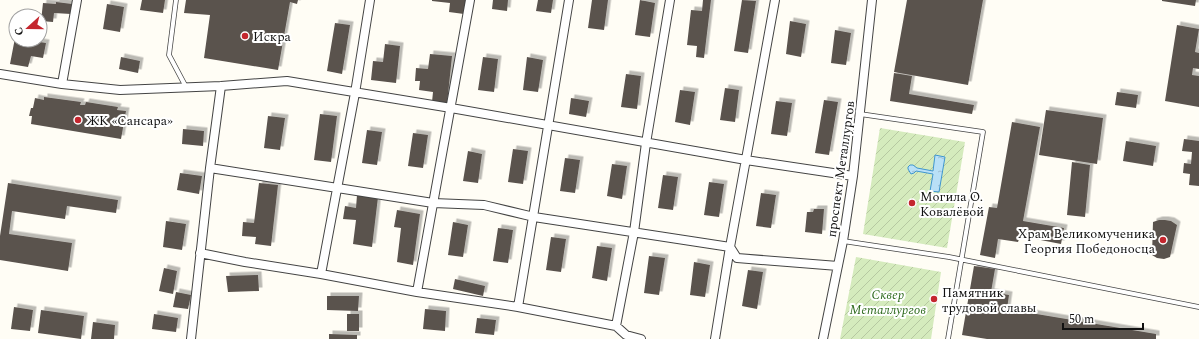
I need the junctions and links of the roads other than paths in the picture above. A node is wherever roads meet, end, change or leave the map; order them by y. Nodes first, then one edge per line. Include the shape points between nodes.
1 (77, 0) edge
2 (176, 0) edge
3 (370, 0) edge
4 (470, 0) edge
5 (569, 0) edge
6 (670, 0) edge
7 (775, 0) edge
8 (872, 0) edge
9 (0, 74) edge
10 (62, 84) junction
11 (220, 86) junction
12 (186, 87) junction
13 (355, 93) junction
14 (450, 108) junction
15 (860, 114) junction
16 (548, 125) junction
17 (646, 143) junction
18 (746, 160) junction
19 (210, 168) junction
20 (853, 176) junction
21 (337, 188) junction
22 (433, 203) junction
23 (534, 217) junction
24 (634, 232) junction
25 (843, 240) junction
26 (730, 247) junction
27 (200, 253) junction
28 (961, 259) junction
29 (838, 266) junction
30 (321, 274) junction
31 (417, 292) junction
32 (518, 307) junction
33 (1199, 307) edge
34 (616, 326) junction
35 (191, 339) edge
36 (641, 339) edge
37 (715, 339) edge
38 (823, 339) edge
39 (948, 339) edge

1 - 10 street
2 - 12 lane via 169,55
3 - 13 street
4 - 14 street
5 - 16 street
6 - 17 street
7 - 18 street
8 - 15 street, проспект Металлургов
9 - 10 street
10 - 12 street via 120,90
11 - 12 street
11 - 13 street via 286,81
11 - 19 street
13 - 14 street
13 - 21 street
14 - 16 street
14 - 22 street
15 - 20 street, проспект Металлургов
15 - 28 lane via 983,132
16 - 17 street
16 - 23 street
17 - 18 street
17 - 24 street
18 - 20 street
18 - 26 street
19 - 21 street
19 - 27 street
20 - 25 street, проспект Металлургов
21 - 22 street
21 - 30 street
22 - 23 street via 484,205
22 - 31 street
23 - 24 street
23 - 32 street
24 - 26 street
24 - 34 street
25 - 28 lane
25 - 29 street, проспект Металлургов
26 - 29 street via 737,258
26 - 37 street
27 - 30 street
27 - 35 street
28 - 33 lane
28 - 39 lane
29 - 38 street, проспект Металлургов
30 - 31 street
31 - 32 street
32 - 34 street
34 - 36 street via 626,335

